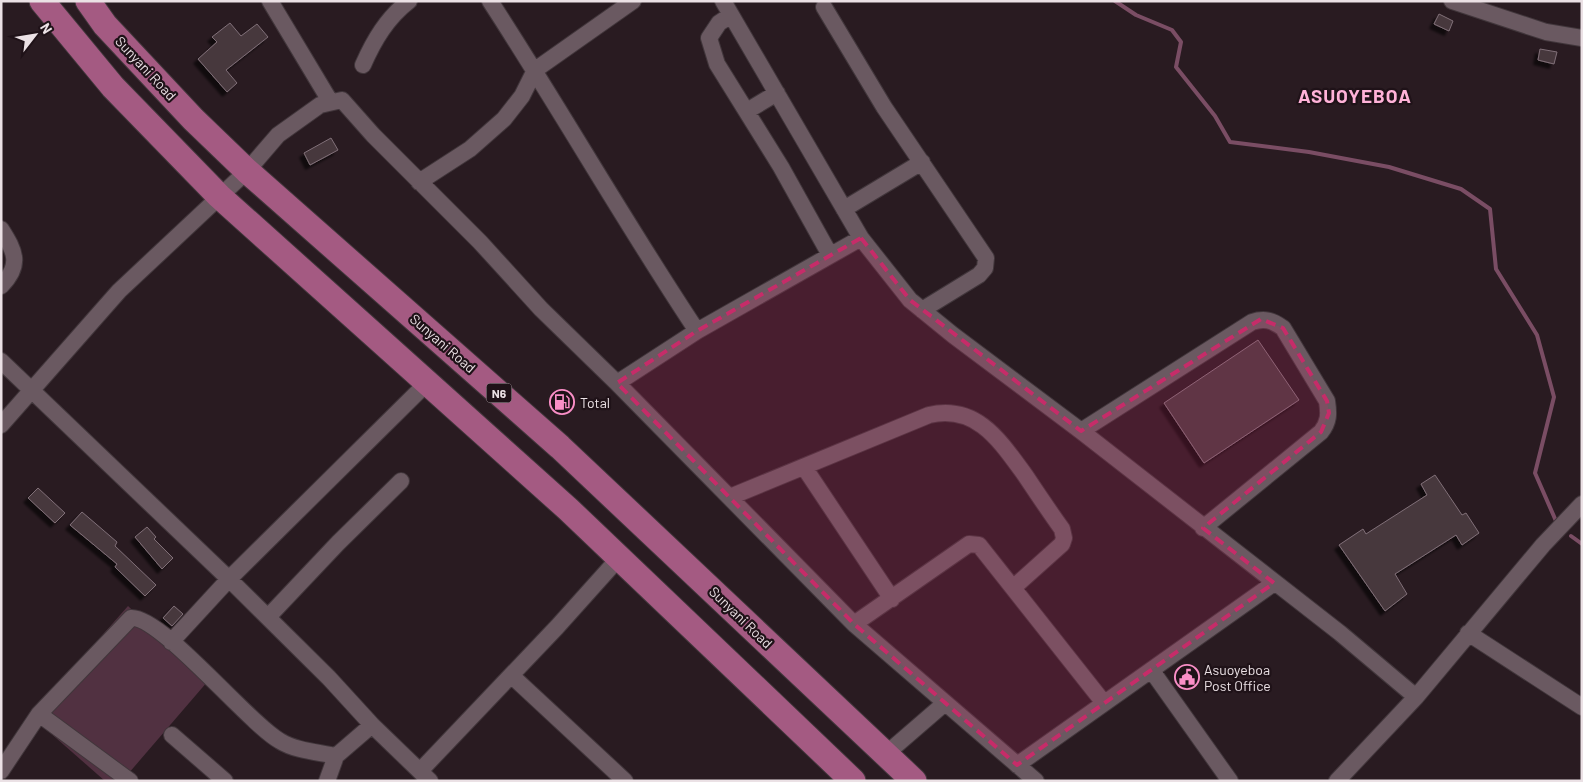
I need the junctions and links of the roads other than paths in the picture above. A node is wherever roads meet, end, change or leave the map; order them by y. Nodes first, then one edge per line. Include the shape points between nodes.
1 (42, 1) edge
2 (88, 1) edge
3 (270, 1) edge
4 (409, 1) edge
5 (490, 1) edge
6 (633, 1) edge
7 (723, 1) edge
8 (1452, 1) edge
9 (824, 7) dead end
10 (731, 15) junction
11 (1582, 38) edge
12 (363, 65) dead end
13 (535, 70) junction
14 (777, 92) junction
15 (330, 101) junction
16 (747, 111) junction
17 (922, 162) junction
18 (247, 171) junction
19 (419, 182) junction
20 (219, 196) junction
21 (844, 209) junction
22 (1, 229) edge
23 (861, 238) junction
24 (830, 255) junction
25 (1, 286) edge
26 (922, 310) junction
27 (697, 331) junction
28 (1, 361) edge
29 (428, 382) junction
30 (617, 383) junction
31 (30, 390) junction
32 (1, 425) edge
33 (1081, 431) junction
34 (804, 467) junction
35 (401, 481) dead end
36 (730, 497) junction
37 (1582, 504) edge
38 (1203, 528) junction
39 (618, 559) junction
40 (229, 579) junction
41 (1274, 583) junction
42 (1014, 587) junction
43 (892, 599) junction
44 (268, 617) junction
45 (854, 624) junction
46 (1468, 633) junction
47 (171, 642) junction
48 (1152, 671) junction
49 (512, 676) junction
50 (1416, 697) junction
51 (945, 703) junction
52 (1104, 703) junction
53 (1582, 707) edge
54 (39, 714) junction
55 (372, 726) junction
56 (172, 736) dead end
57 (886, 754) junction
58 (336, 756) junction
59 (1017, 765) junction
60 (1, 771) edge
61 (425, 776) edge
62 (130, 781) edge
63 (225, 781) edge
64 (327, 781) edge
65 (624, 781) edge
66 (853, 781) edge
67 (914, 781) edge
68 (1036, 781) edge
69 (1230, 781) edge
70 (1337, 781) edge

1 - 20 main road via 113,87
2 - 18 main road, Sunyani Road / N6 via 105,25 159,83
3 - 15 street
4 - 12 street via 376,36
5 - 13 street
6 - 13 street
7 - 10 street
8 - 11 street via 1546,32
9 - 17 street via 884,107
10 - 14 street
10 - 16 street via 719,23 709,38 717,64
13 - 19 street via 522,96 504,119 470,149
13 - 27 street
14 - 16 street
14 - 21 street
15 - 18 street via 306,113 278,136
15 - 19 street via 342,100
16 - 24 street
17 - 21 street
17 - 26 street via 986,258 985,268 979,275
18 - 20 street
18 - 57 main road, Sunyani Road / N6 via 560,448
19 - 30 street
20 - 29 main road
20 - 31 street via 119,291
21 - 23 street
22 - 25 street via 13,248 15,260 13,272
23 - 24 street
23 - 26 street via 910,300
24 - 27 street
26 - 33 street
27 - 30 street
28 - 31 street
29 - 39 main road via 568,509
29 - 40 street
30 - 36 street
31 - 32 street
31 - 40 street
33 - 38 street
33 - 38 street via 1252,322 1267,320 1283,328 1327,401 1327,424
34 - 36 street
34 - 42 street via 929,415 952,412 978,422 999,439 1062,528 1062,544
34 - 43 street
35 - 44 street
36 - 45 street
37 - 46 street
38 - 41 street
39 - 49 street
39 - 66 main road
40 - 44 street
40 - 47 street
41 - 48 street
41 - 50 street
42 - 43 street via 978,545 969,544
42 - 52 street
43 - 45 street
44 - 55 street
45 - 51 street
46 - 50 street
46 - 53 street
47 - 54 street via 143,620 130,618
47 - 58 street via 275,738 292,746
48 - 52 street
48 - 69 street
49 - 61 street
49 - 65 street
50 - 70 street
51 - 57 street
51 - 59 street
52 - 59 street
54 - 60 street
54 - 62 street
55 - 58 street
55 - 61 street
56 - 63 street
57 - 67 main road, Sunyani Road / N6
58 - 64 street
59 - 68 street

